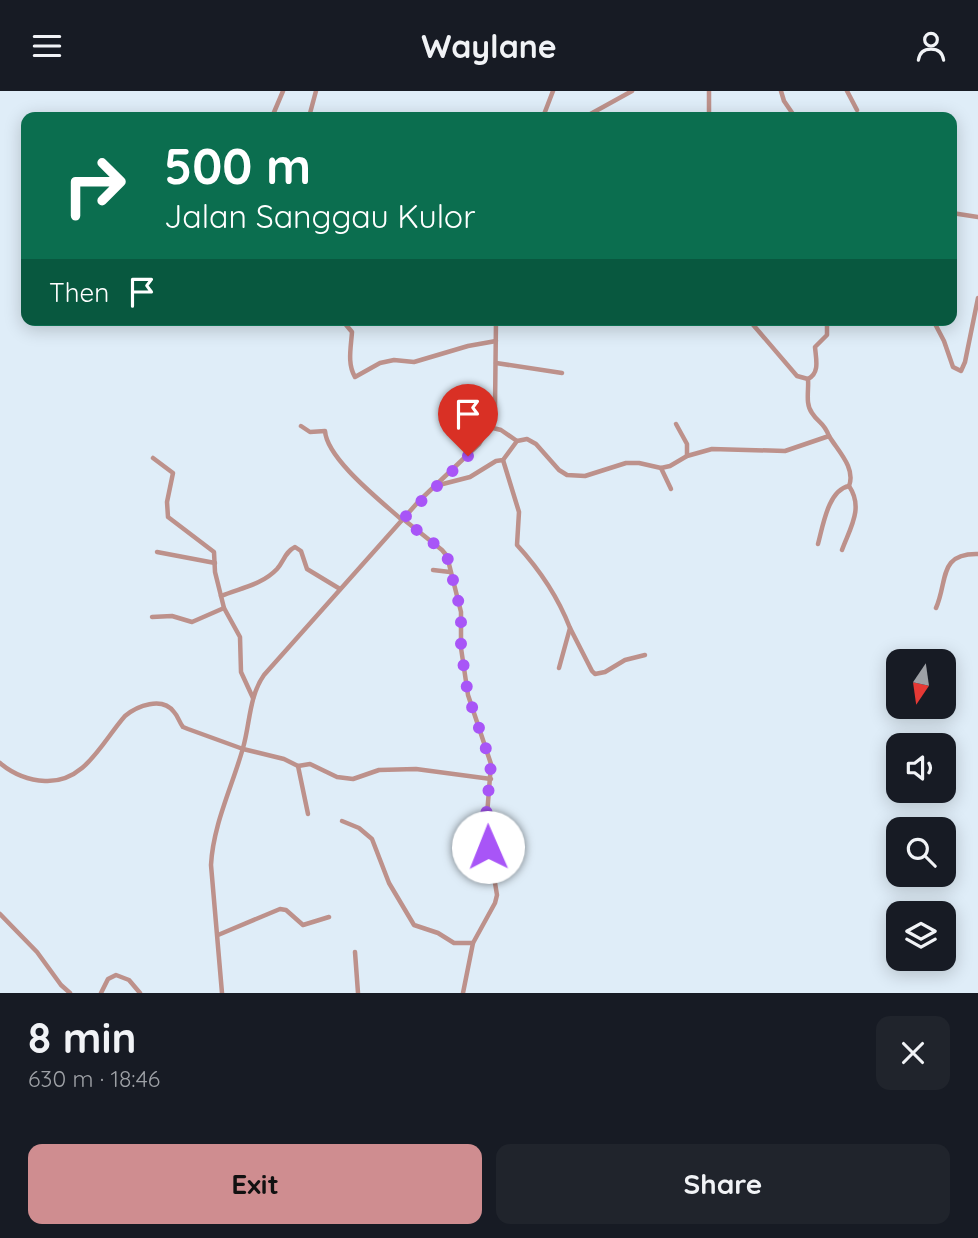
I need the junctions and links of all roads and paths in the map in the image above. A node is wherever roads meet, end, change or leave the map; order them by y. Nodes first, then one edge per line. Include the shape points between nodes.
1 (282, 91) edge
2 (316, 91) edge
3 (553, 91) edge
4 (632, 91) edge
5 (709, 91) edge
6 (781, 91) edge
7 (847, 91) edge
8 (857, 110) dead end
9 (274, 112) edge
10 (310, 112) edge
11 (545, 112) edge
12 (593, 112) edge
13 (709, 112) edge
14 (792, 112) edge
15 (957, 214) edge
16 (978, 217) edge
17 (978, 298) edge
18 (347, 326) edge
19 (496, 326) edge
20 (754, 326) edge
21 (827, 326) edge
22 (936, 326) edge
23 (496, 341) junction
24 (496, 363) junction
25 (562, 373) dead end
26 (808, 379) junction
27 (676, 424) dead end
28 (301, 426) dead end
29 (489, 427) junction
30 (829, 436) junction
31 (517, 441) junction
32 (687, 456) junction
33 (153, 458) dead end
34 (503, 460) junction
35 (662, 468) junction
36 (435, 486) junction
37 (849, 486) junction
38 (671, 489) dead end
39 (402, 519) junction
40 (818, 544) dead end
41 (842, 550) dead end
42 (157, 552) dead end
43 (978, 554) edge
44 (215, 563) junction
45 (433, 570) dead end
46 (450, 572) junction
47 (340, 589) junction
48 (221, 596) junction
49 (224, 608) junction
50 (936, 608) dead end
51 (152, 617) dead end
52 (570, 628) junction
53 (645, 655) dead end
54 (559, 668) dead end
55 (253, 698) junction
56 (243, 749) junction
57 (0, 763) edge
58 (298, 766) junction
59 (491, 779) junction
60 (308, 814) dead end
61 (342, 821) dead end
62 (0, 914) edge
63 (329, 916) dead end
64 (218, 936) junction
65 (474, 943) junction
66 (355, 952) dead end
67 (70, 993) edge
68 (101, 993) edge
69 (140, 993) edge
70 (222, 993) edge
71 (358, 993) edge
72 (463, 993) edge

1 - 9 street
2 - 10 street
3 - 11 street
4 - 12 street
5 - 13 street
6 - 14 street
7 - 8 street
15 - 16 street
17 - 22 street via 961,371 953,367
18 - 23 street via 352,332 350,359 355,377 380,363 414,362
19 - 23 street
20 - 26 street via 797,376
21 - 26 street via 827,335 815,347 815,373
23 - 24 street
24 - 25 street
24 - 29 street via 495,407
26 - 30 street via 809,409
27 - 32 street via 687,444
28 - 39 street via 310,432 325,431 346,467
29 - 31 street
29 - 36 street via 479,444
30 - 32 street via 785,451 721,447
30 - 37 street via 850,470
31 - 34 street
31 - 35 street via 532,441 559,470 574,477 625,463
32 - 35 street
33 - 44 street via 173,473 168,517 210,548
34 - 36 street via 470,477
34 - 52 street via 519,512 517,545 556,597
35 - 38 street
36 - 39 street
37 - 40 street via 835,495
37 - 41 street via 857,512
39 - 46 street via 444,552
39 - 47 street
42 - 44 street
43 - 50 street via 958,557 946,569
44 - 48 street
45 - 46 street
46 - 59 street via 461,612 468,695 490,756
47 - 48 street via 307,569 295,547 261,581
47 - 55 street via 264,675
48 - 49 street
49 - 51 street via 192,622
49 - 55 street via 240,637 241,672
52 - 53 street via 595,674
52 - 54 street
55 - 56 street
56 - 57 street via 183,727 169,707 150,704 125,716 82,769 65,780 38,781
56 - 58 street
56 - 64 street via 213,848
58 - 59 street via 310,765 348,779 416,769
58 - 60 street
59 - 65 street via 485,828 497,895
61 - 65 street via 372,839 389,883 414,925 454,943
62 - 67 street
63 - 64 street via 303,925 280,909
64 - 70 street
65 - 72 street
66 - 71 street
68 - 69 street via 108,979 116,975 129,980

